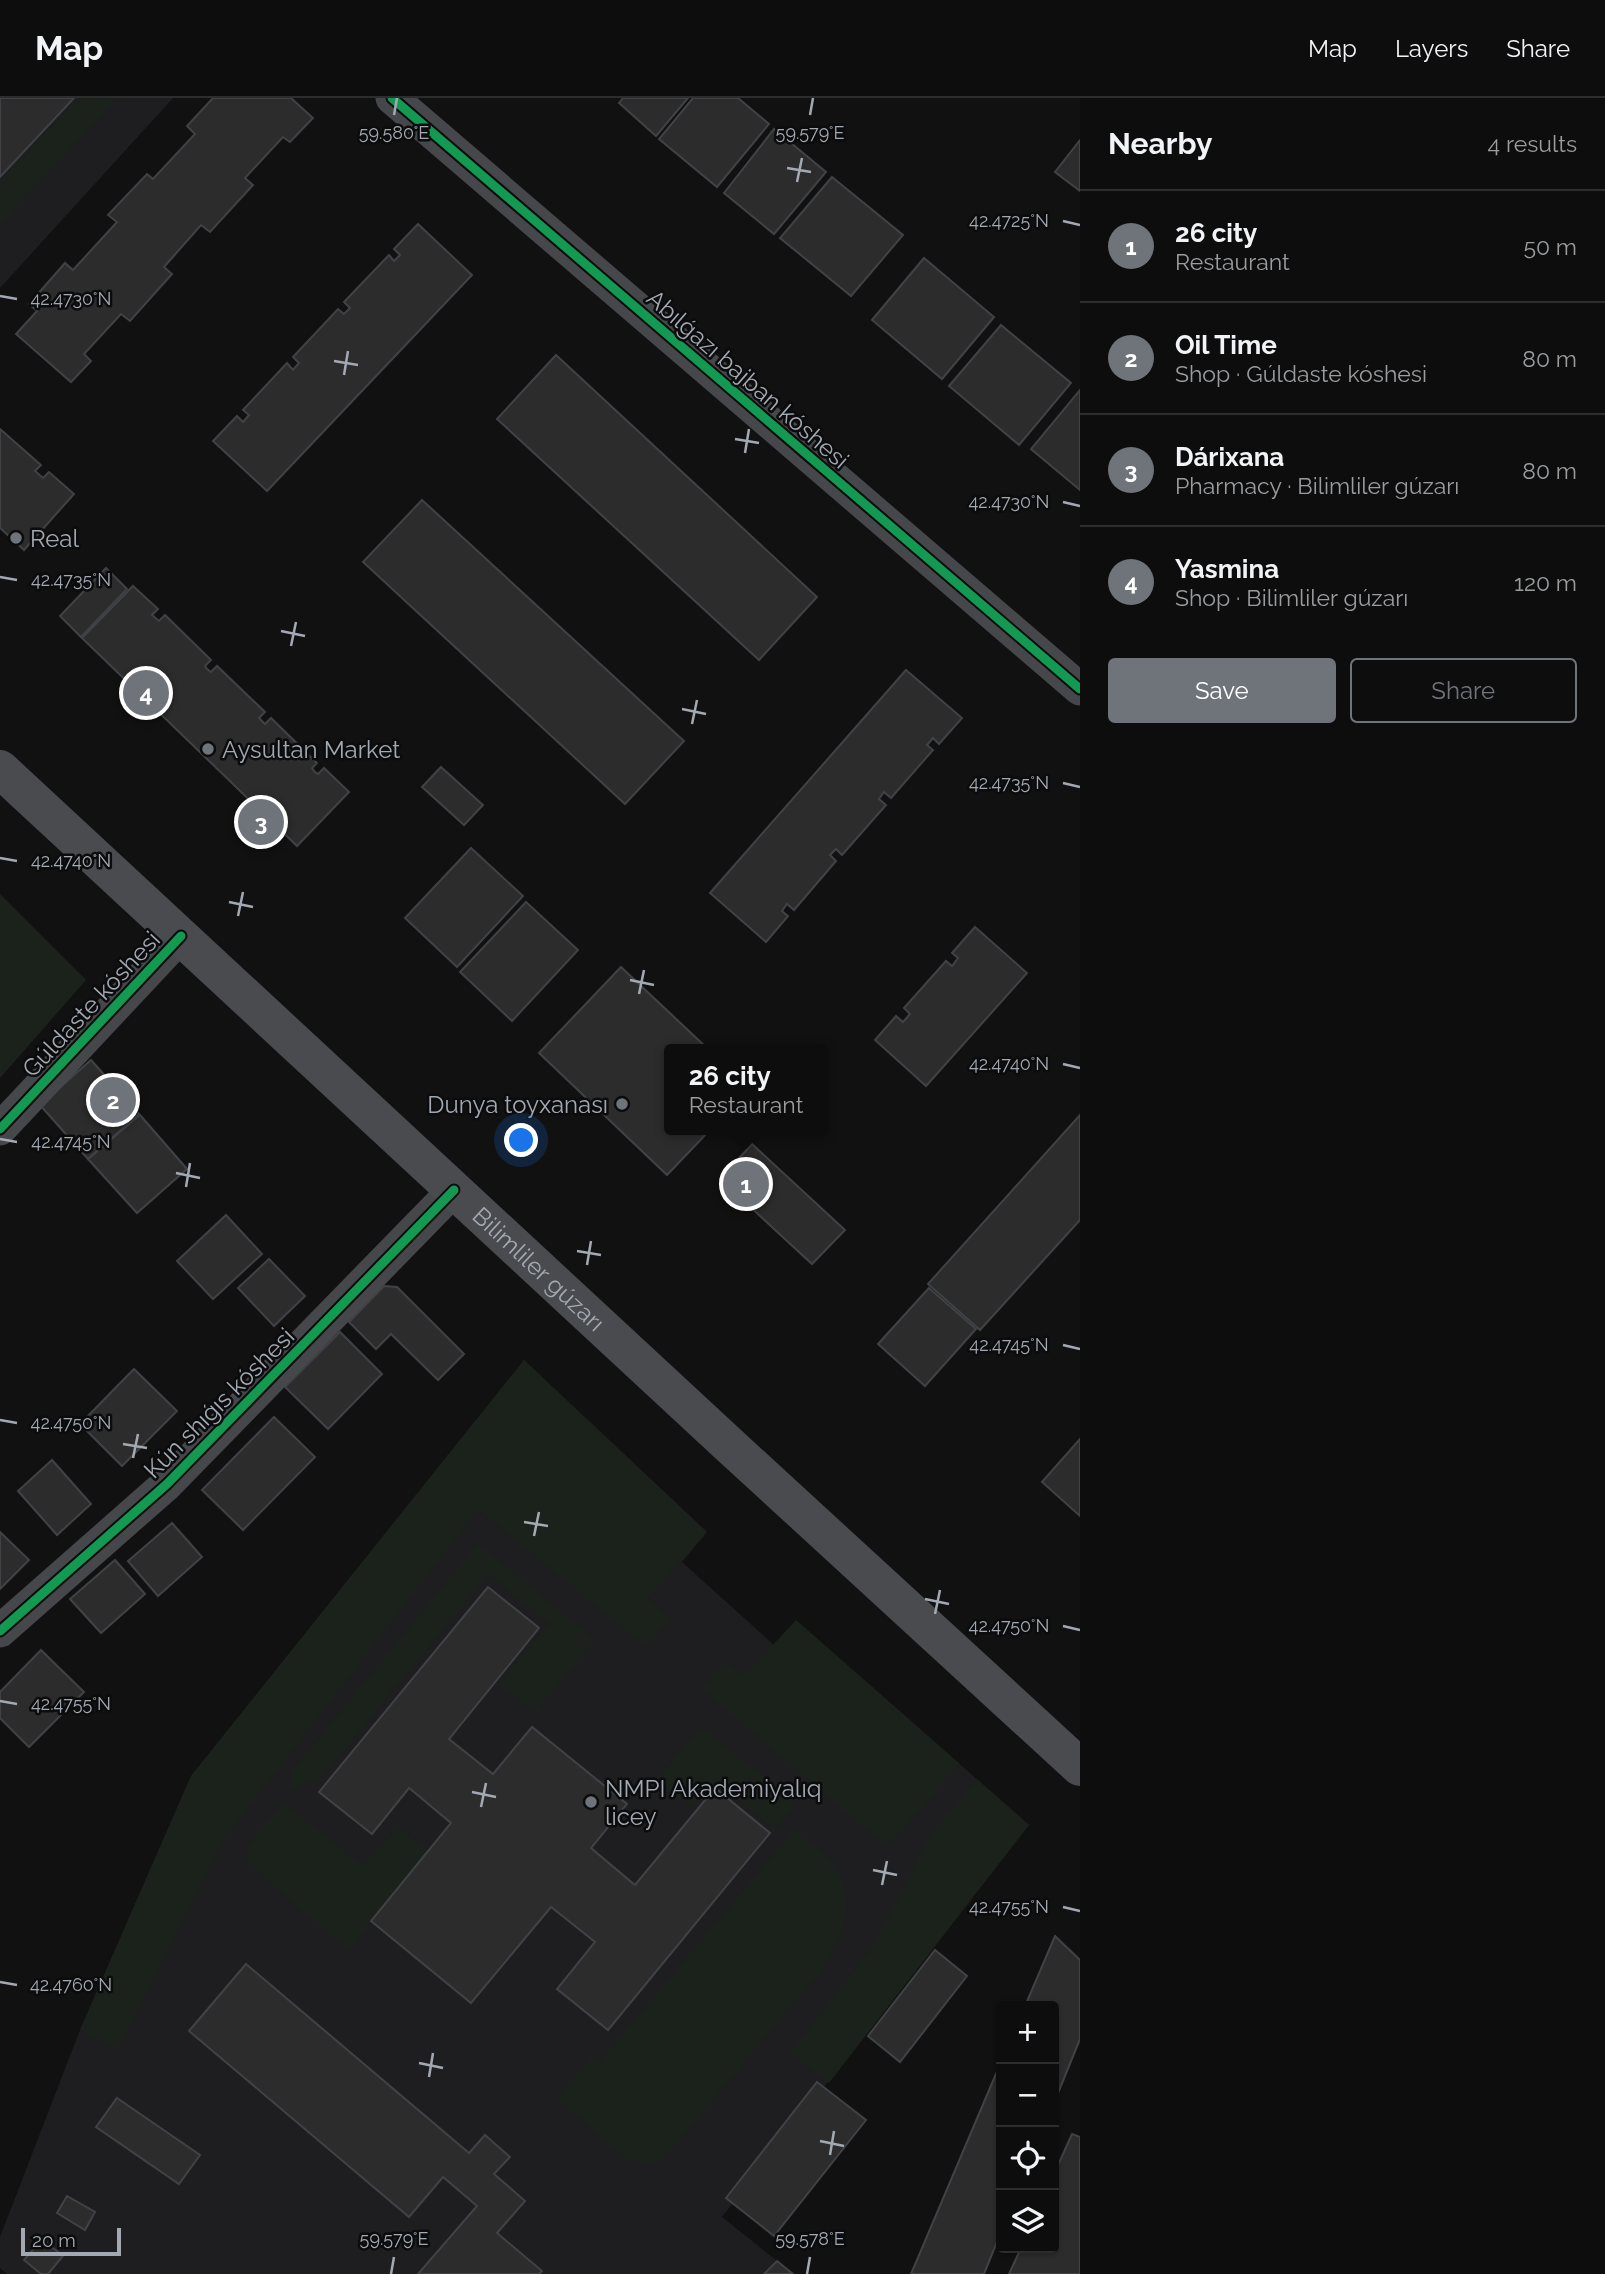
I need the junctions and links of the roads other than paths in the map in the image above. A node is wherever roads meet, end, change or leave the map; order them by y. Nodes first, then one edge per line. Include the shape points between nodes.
1 (392, 98) edge
2 (1080, 689) edge
3 (0, 769) edge
4 (180, 936) junction
5 (0, 1129) edge
6 (454, 1190) junction
7 (0, 1632) edge
8 (1080, 1766) edge

1 - 2 street, Abılǵazı bajban kóshesi
3 - 4 main road, Bilimliler gúzarı
4 - 5 street, Gúldaste kóshesi
4 - 6 main road, Bilimliler gúzarı
6 - 7 street, Kún shıǵıs kóshesi via 167,1484
6 - 8 main road, Bilimliler gúzarı

